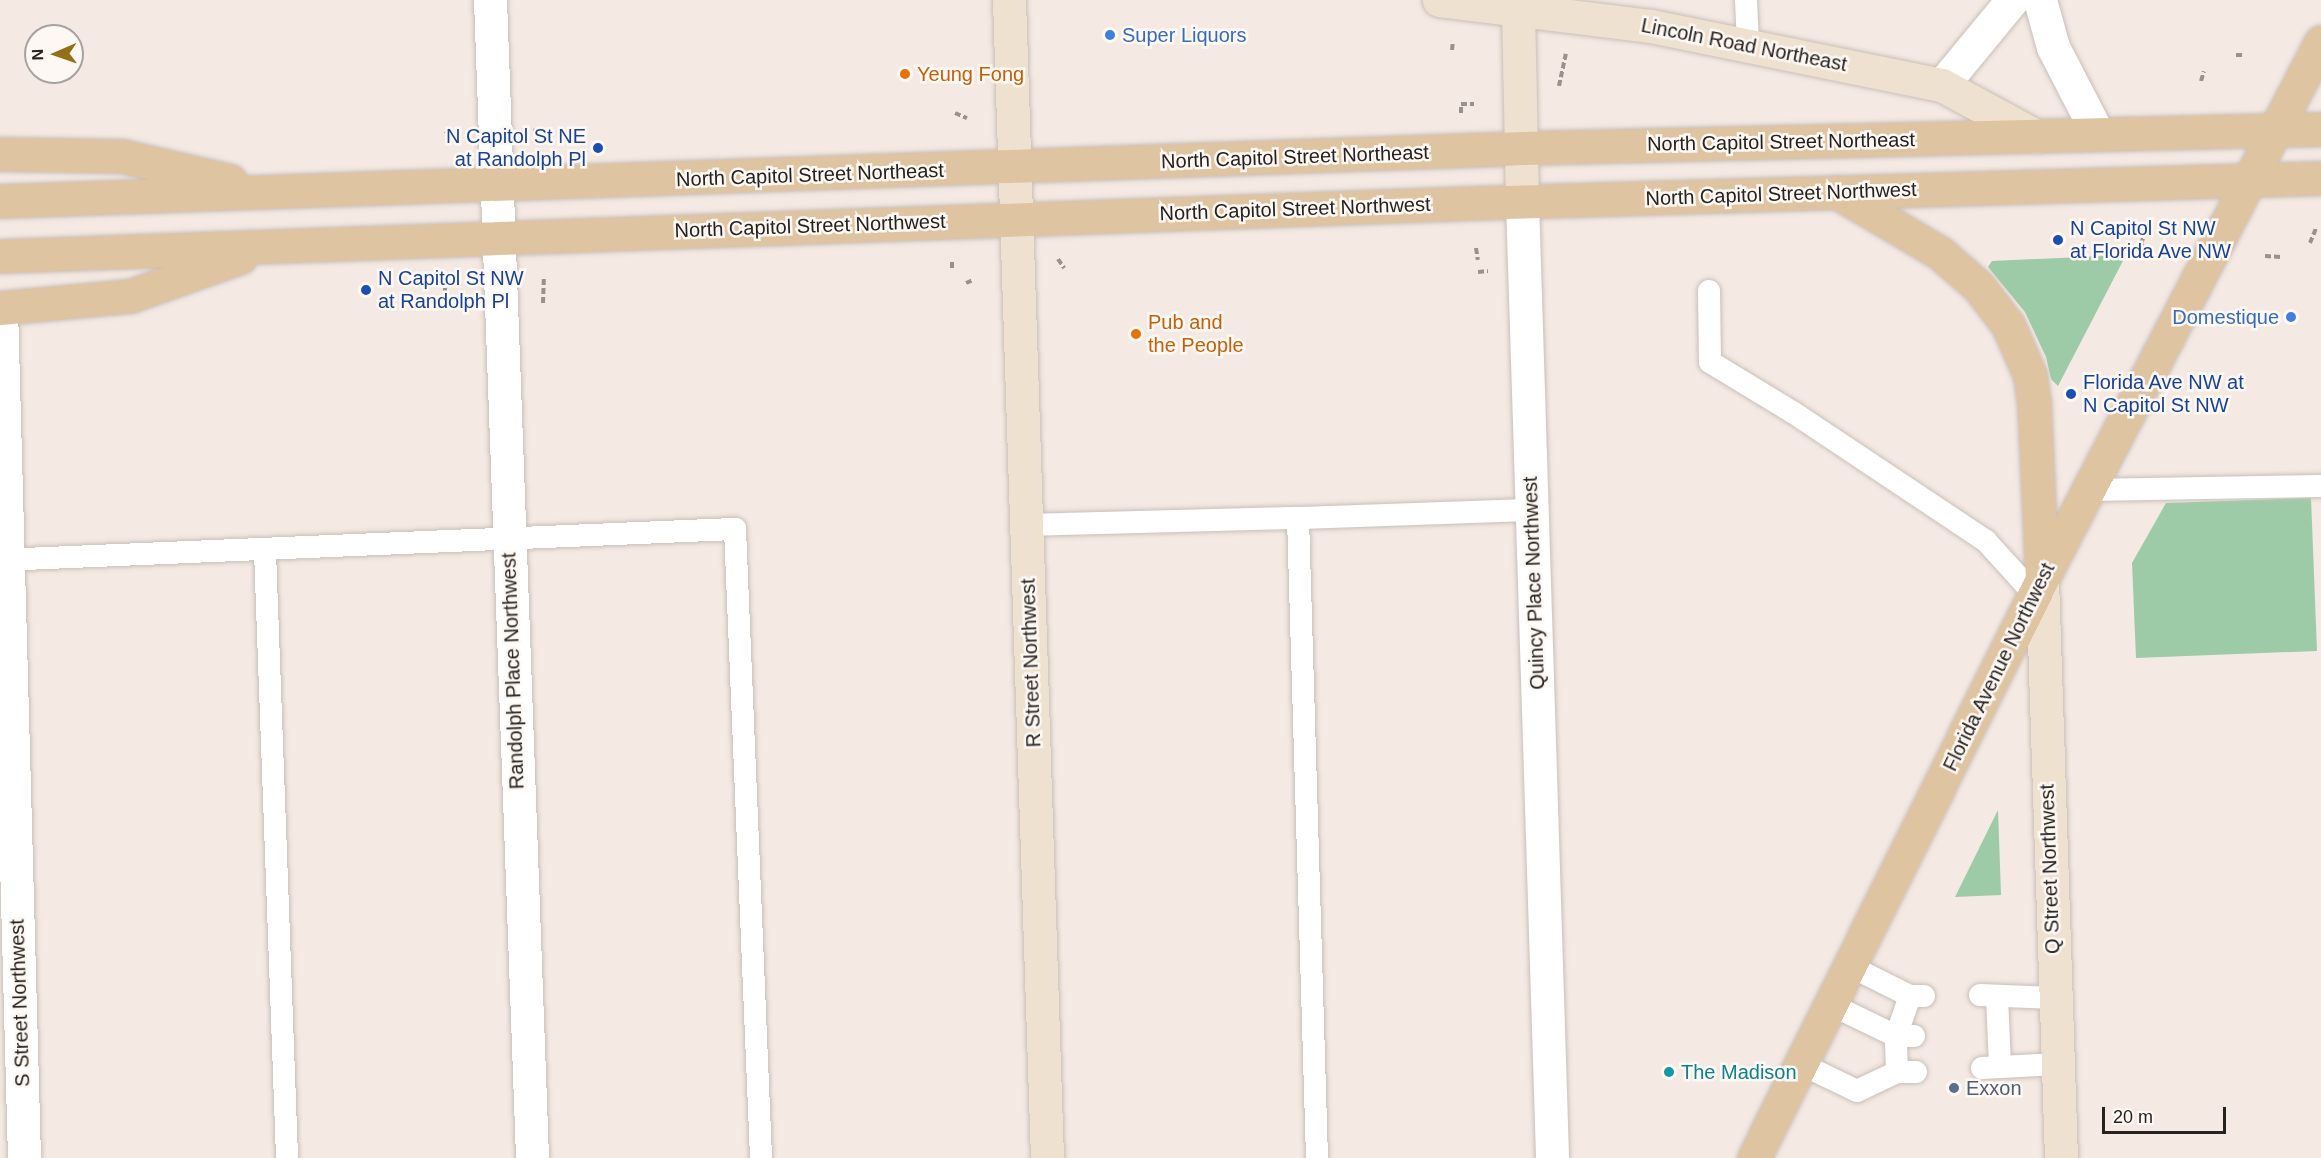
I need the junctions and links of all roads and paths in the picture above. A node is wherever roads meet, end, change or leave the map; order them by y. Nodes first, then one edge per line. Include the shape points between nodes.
1 (490, 0) edge
2 (1009, 0) edge
3 (1439, 0) edge
4 (1746, 0) edge
5 (2012, 0) edge
6 (2040, 0) edge
7 (1518, 4) edge
8 (1453, 41) dead end
9 (2321, 42) edge
10 (1568, 43) dead end
11 (1748, 44) junction
12 (1452, 50) dead end
13 (2236, 55) dead end
14 (2243, 55) dead end
15 (2204, 71) dead end
16 (2201, 81) dead end
17 (1942, 85) junction
18 (1553, 87) dead end
19 (1474, 104) dead end
20 (955, 112) dead end
21 (1461, 117) dead end
22 (966, 118) dead end
23 (542, 129) dead end
24 (2321, 129) edge
25 (2277, 130) junction
26 (446, 131) dead end
27 (2098, 134) junction
28 (2036, 136) junction
29 (458, 137) dead end
30 (1522, 148) junction
31 (542, 149) dead end
32 (0, 154) edge
33 (1015, 169) junction
34 (2321, 178) edge
35 (2252, 180) junction
36 (499, 184) junction
37 (270, 190) junction
38 (1837, 192) junction
39 (0, 201) edge
40 (1522, 201) junction
41 (1016, 219) junction
42 (2316, 228) dead end
43 (2146, 230) dead end
44 (500, 238) junction
45 (2310, 243) dead end
46 (270, 246) junction
47 (1476, 248) dead end
48 (2147, 252) dead end
49 (0, 256) edge
50 (2265, 256) dead end
51 (2282, 257) dead end
52 (1058, 259) dead end
53 (1478, 260) dead end
54 (952, 262) dead end
55 (1064, 268) dead end
56 (952, 270) dead end
57 (544, 277) dead end
58 (973, 280) dead end
59 (966, 284) dead end
60 (445, 288) dead end
61 (1708, 291) dead end
62 (543, 303) dead end
63 (466, 306) dead end
64 (1, 308) edge
65 (2321, 486) edge
66 (2088, 490) junction
67 (1532, 510) junction
68 (1298, 518) junction
69 (1026, 525) junction
70 (507, 539) junction
71 (265, 551) junction
72 (4, 560) edge
73 (2038, 586) junction
74 (1850, 966) junction
75 (2055, 998) junction
76 (1830, 1004) junction
77 (1905, 1036) junction
78 (1801, 1064) junction
79 (2058, 1064) junction
80 (24, 1158) edge
81 (287, 1158) edge
82 (532, 1158) edge
83 (761, 1158) edge
84 (1047, 1158) edge
85 (1317, 1158) edge
86 (1552, 1158) edge
87 (1754, 1158) edge
88 (2061, 1158) edge

1 - 36 street, Randolph Place Northwest
2 - 33 street, R Street Northwest
3 - 7 street, Lincoln Road Northeast
4 - 11 lane
5 - 17 street
6 - 27 street via 2066,76
7 - 11 street, Lincoln Road Northeast
7 - 30 street, Quincy Place Northwest
8 - 12 path
9 - 25 main road, Florida Avenue Northwest
10 - 18 path via 1561,86
11 - 17 street, Lincoln Road Northeast
13 - 14 path
15 - 16 path
17 - 28 street, Lincoln Road Northeast
19 - 21 path via 1461,104
20 - 22 path
23 - 31 path
24 - 25 main road, North Capitol Street Northeast
25 - 27 main road, North Capitol Street Northeast
25 - 35 main road, Florida Avenue Northwest
26 - 29 path
27 - 28 main road, North Capitol Street Northeast
28 - 30 main road, North Capitol Street Northeast
30 - 33 main road, North Capitol Street Northeast
30 - 40 street, Quincy Place Northwest
32 - 37 main road, North Capitol Street Northeast via 122,156
33 - 36 main road, North Capitol Street Northeast
33 - 41 street, R Street Northwest
34 - 35 main road, North Capitol Street Northwest
35 - 38 main road, North Capitol Street Northwest
35 - 66 main road, Florida Avenue Northwest via 2209,254
36 - 37 main road, North Capitol Street Northeast
36 - 44 street, Randolph Place Northwest
37 - 39 main road, North Capitol Street Northeast
38 - 40 main road, North Capitol Street Northwest
38 - 73 main road via 1940,253 1979,287 2008,326 2030,375 2033,393
40 - 41 main road, North Capitol Street Northwest
40 - 67 street, Quincy Place Northwest
41 - 44 main road, North Capitol Street Northwest
41 - 69 street, R Street Northwest
42 - 45 path
43 - 48 path via 2140,244
44 - 46 main road, North Capitol Street Northwest
44 - 70 street, Randolph Place Northwest
46 - 49 main road, North Capitol Street Northwest
46 - 64 main road, North Capitol Street Northwest via 130,296
47 - 53 path
50 - 51 path
52 - 55 path
54 - 56 path
57 - 62 path
58 - 59 path
60 - 63 path via 445,307
61 - 73 lane via 1710,362 1986,541
64 - 72 street, S Street Northwest
65 - 66 lane
66 - 73 main road, Florida Avenue Northwest
67 - 68 lane
67 - 86 street, Quincy Place Northwest
68 - 69 lane
68 - 85 lane
69 - 84 street, R Street Northwest
70 - 71 lane
70 - 82 street, Randolph Place Northwest
70 - 83 lane via 735,529
71 - 72 lane
71 - 81 lane
72 - 80 street, S Street Northwest
73 - 74 main road, Florida Avenue Northwest
73 - 75 street, Q Street Northwest
74 - 76 main road, Florida Avenue Northwest
74 - 77 lane via 1917,996
75 - 79 street, Q Street Northwest
75 - 79 lane via 1988,996 1989,1032 1991,1068
76 - 77 lane
76 - 78 main road, Florida Avenue Northwest
77 - 78 lane via 1906,1072 1857,1090
78 - 87 main road, Florida Avenue Northwest
79 - 88 street, Q Street Northwest

